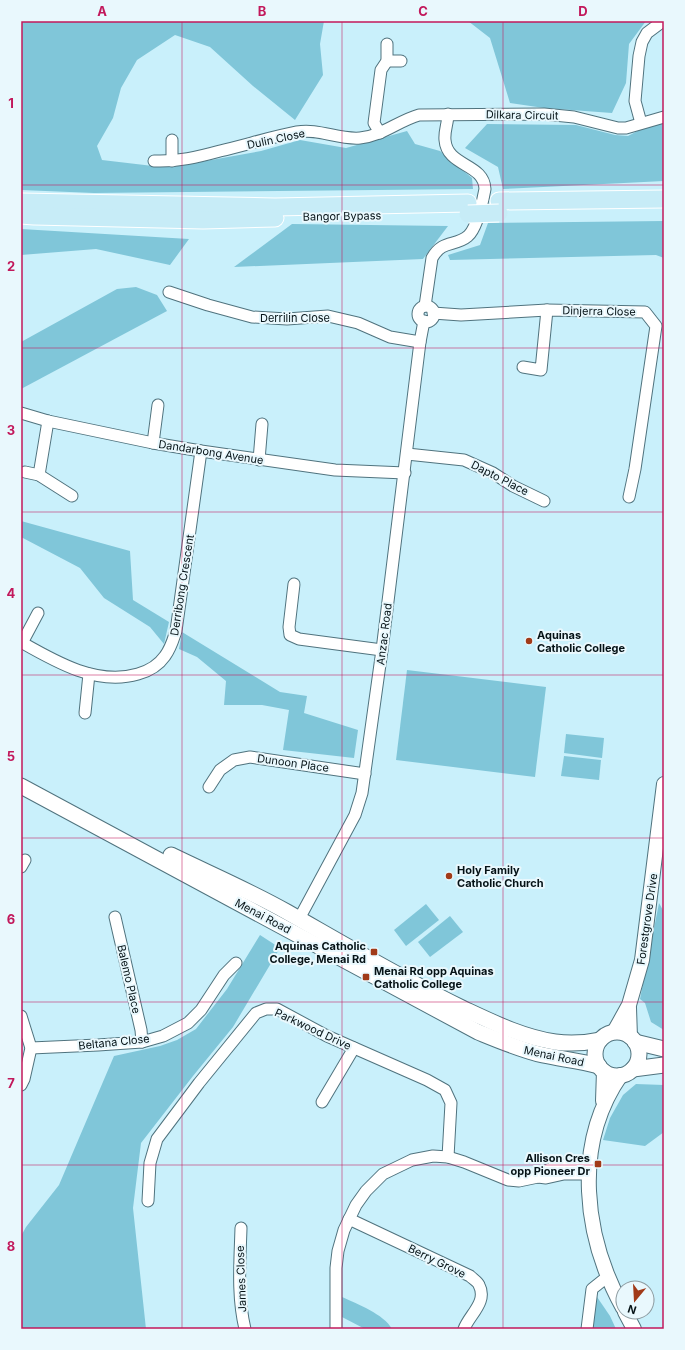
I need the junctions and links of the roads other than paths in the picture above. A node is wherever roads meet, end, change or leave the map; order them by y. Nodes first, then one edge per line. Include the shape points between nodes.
1 (663, 21) edge
2 (387, 44) dead end
3 (387, 61) junction
4 (401, 62) dead end
5 (448, 114) junction
6 (664, 117) edge
7 (642, 123) junction
8 (380, 133) junction
9 (172, 140) dead end
10 (154, 161) dead end
11 (172, 161) junction
12 (664, 198) edge
13 (21, 202) edge
14 (499, 207) junction
15 (468, 208) junction
16 (664, 209) edge
17 (21, 215) edge
18 (169, 292) dead end
19 (429, 310) junction
20 (547, 310) junction
21 (420, 342) junction
22 (522, 367) dead end
23 (158, 405) dead end
24 (21, 413) edge
25 (48, 421) junction
26 (262, 424) dead end
27 (153, 443) junction
28 (201, 451) junction
29 (407, 454) junction
30 (259, 460) junction
31 (25, 472) dead end
32 (405, 473) junction
33 (39, 475) junction
34 (72, 496) dead end
35 (629, 497) dead end
36 (544, 501) dead end
37 (294, 584) dead end
38 (38, 613) dead end
39 (21, 643) edge
40 (382, 650) junction
41 (89, 674) junction
42 (85, 713) dead end
43 (365, 774) junction
44 (21, 777) edge
45 (664, 784) edge
46 (21, 786) edge
47 (209, 788) dead end
48 (115, 916) dead end
49 (296, 925) junction
50 (236, 962) dead end
51 (629, 1005) junction
52 (21, 1016) edge
53 (614, 1032) junction
54 (633, 1039) junction
55 (600, 1040) junction
56 (142, 1042) junction
57 (31, 1048) junction
58 (354, 1048) junction
59 (664, 1049) edge
60 (664, 1065) edge
61 (601, 1069) junction
62 (627, 1072) junction
63 (21, 1085) edge
64 (322, 1102) dead end
65 (603, 1105) junction
66 (448, 1157) junction
67 (589, 1168) junction
68 (148, 1201) dead end
69 (349, 1219) junction
70 (241, 1228) dead end
71 (607, 1277) junction
72 (615, 1292) edge
73 (629, 1320) edge
74 (245, 1329) edge
75 (336, 1329) edge
76 (464, 1329) edge
77 (587, 1329) edge
78 (634, 1329) edge

1 - 7 street via 648,33 642,42 639,56 635,101
2 - 3 street
3 - 4 street
3 - 8 street via 381,70 374,123
5 - 7 street, Dilkara Circuit via 559,115 618,128
5 - 8 street, Dulin Close via 408,118
5 - 19 street via 445,140 449,150 457,160 478,173 485,189 474,227 469,235 442,246 432,258
6 - 7 street, Dilkara Circuit
8 - 11 street, Dulin Close via 352,139 302,131
9 - 11 street
10 - 11 street, Dulin Close
12 - 14 main road, Bangor Bypass
13 - 15 main road, Bangor Bypass
14 - 15 main road, Bangor Bypass, bridge
14 - 16 main road, Bangor Bypass
15 - 17 main road, Bangor Bypass via 203,220
18 - 21 street, Derrilin Close via 208,306 252,317 287,319 328,316 358,323 390,337
19 - 20 street, Dinjerra Close via 461,315
19 - 21 street, Anzac Road via 431,319 424,321
20 - 22 street via 541,370
20 - 35 street, Dinjerra Close via 645,312 656,326
21 - 29 street, Anzac Road
23 - 27 street
24 - 25 street, Dandarbong Avenue
25 - 27 street, Dandarbong Avenue
25 - 33 street
26 - 30 street
27 - 28 street, Dandarbong Avenue
28 - 30 street, Dandarbong Avenue
28 - 41 street, Derribong Crescent via 176,631 171,647 157,666 147,672 122,677
29 - 32 street, Anzac Road
29 - 36 street, Dapto Place via 464,460
30 - 32 street, Dandarbong Avenue via 335,470
31 - 33 street
32 - 40 street, Anzac Road
33 - 34 street
37 - 40 street via 290,635 299,639
38 - 39 street
39 - 41 street, Derribong Crescent
40 - 43 street, Anzac Road
41 - 42 street
43 - 47 street, Dunoon Place via 250,757 234,760 220,770
43 - 49 street, Anzac Road via 355,815
44 - 49 main road, Menai Road via 139,840 255,895
45 - 51 street, Forestgrove Drive via 642,960
46 - 49 main road, Menai Road
48 - 56 street, Balemo Place
49 - 55 main road, Menai Road via 344,945 440,998 502,1027 555,1042
49 - 61 main road, Menai Road via 478,1032 514,1047 584,1062
50 - 56 street, Beltana Close via 224,975 201,1010 188,1022 163,1036
51 - 53 street
51 - 54 street
52 - 57 street
53 - 54 main road via 620,1032
53 - 55 main road
54 - 59 main road
54 - 62 main road via 639,1052 638,1059
55 - 61 main road via 595,1053
56 - 57 street, Beltana Close
57 - 63 street
58 - 64 street
58 - 66 street, Parkwood Drive via 445,1090 451,1103
58 - 68 street, Parkwood Drive via 277,1009 266,1009 256,1013 157,1139 150,1163
60 - 62 main road
61 - 62 main road via 611,1075
61 - 65 street
62 - 65 street
65 - 67 street via 593,1139
66 - 67 street via 508,1180 519,1181
66 - 69 street via 433,1156 412,1160 383,1174 366,1191
67 - 71 street via 589,1196 594,1232
69 - 75 street via 344,1230 336,1268
69 - 76 street, Berry Grove via 470,1276 479,1285 482,1296
70 - 74 street, James Close via 239,1268
71 - 72 street
71 - 77 street via 592,1289
73 - 78 street

